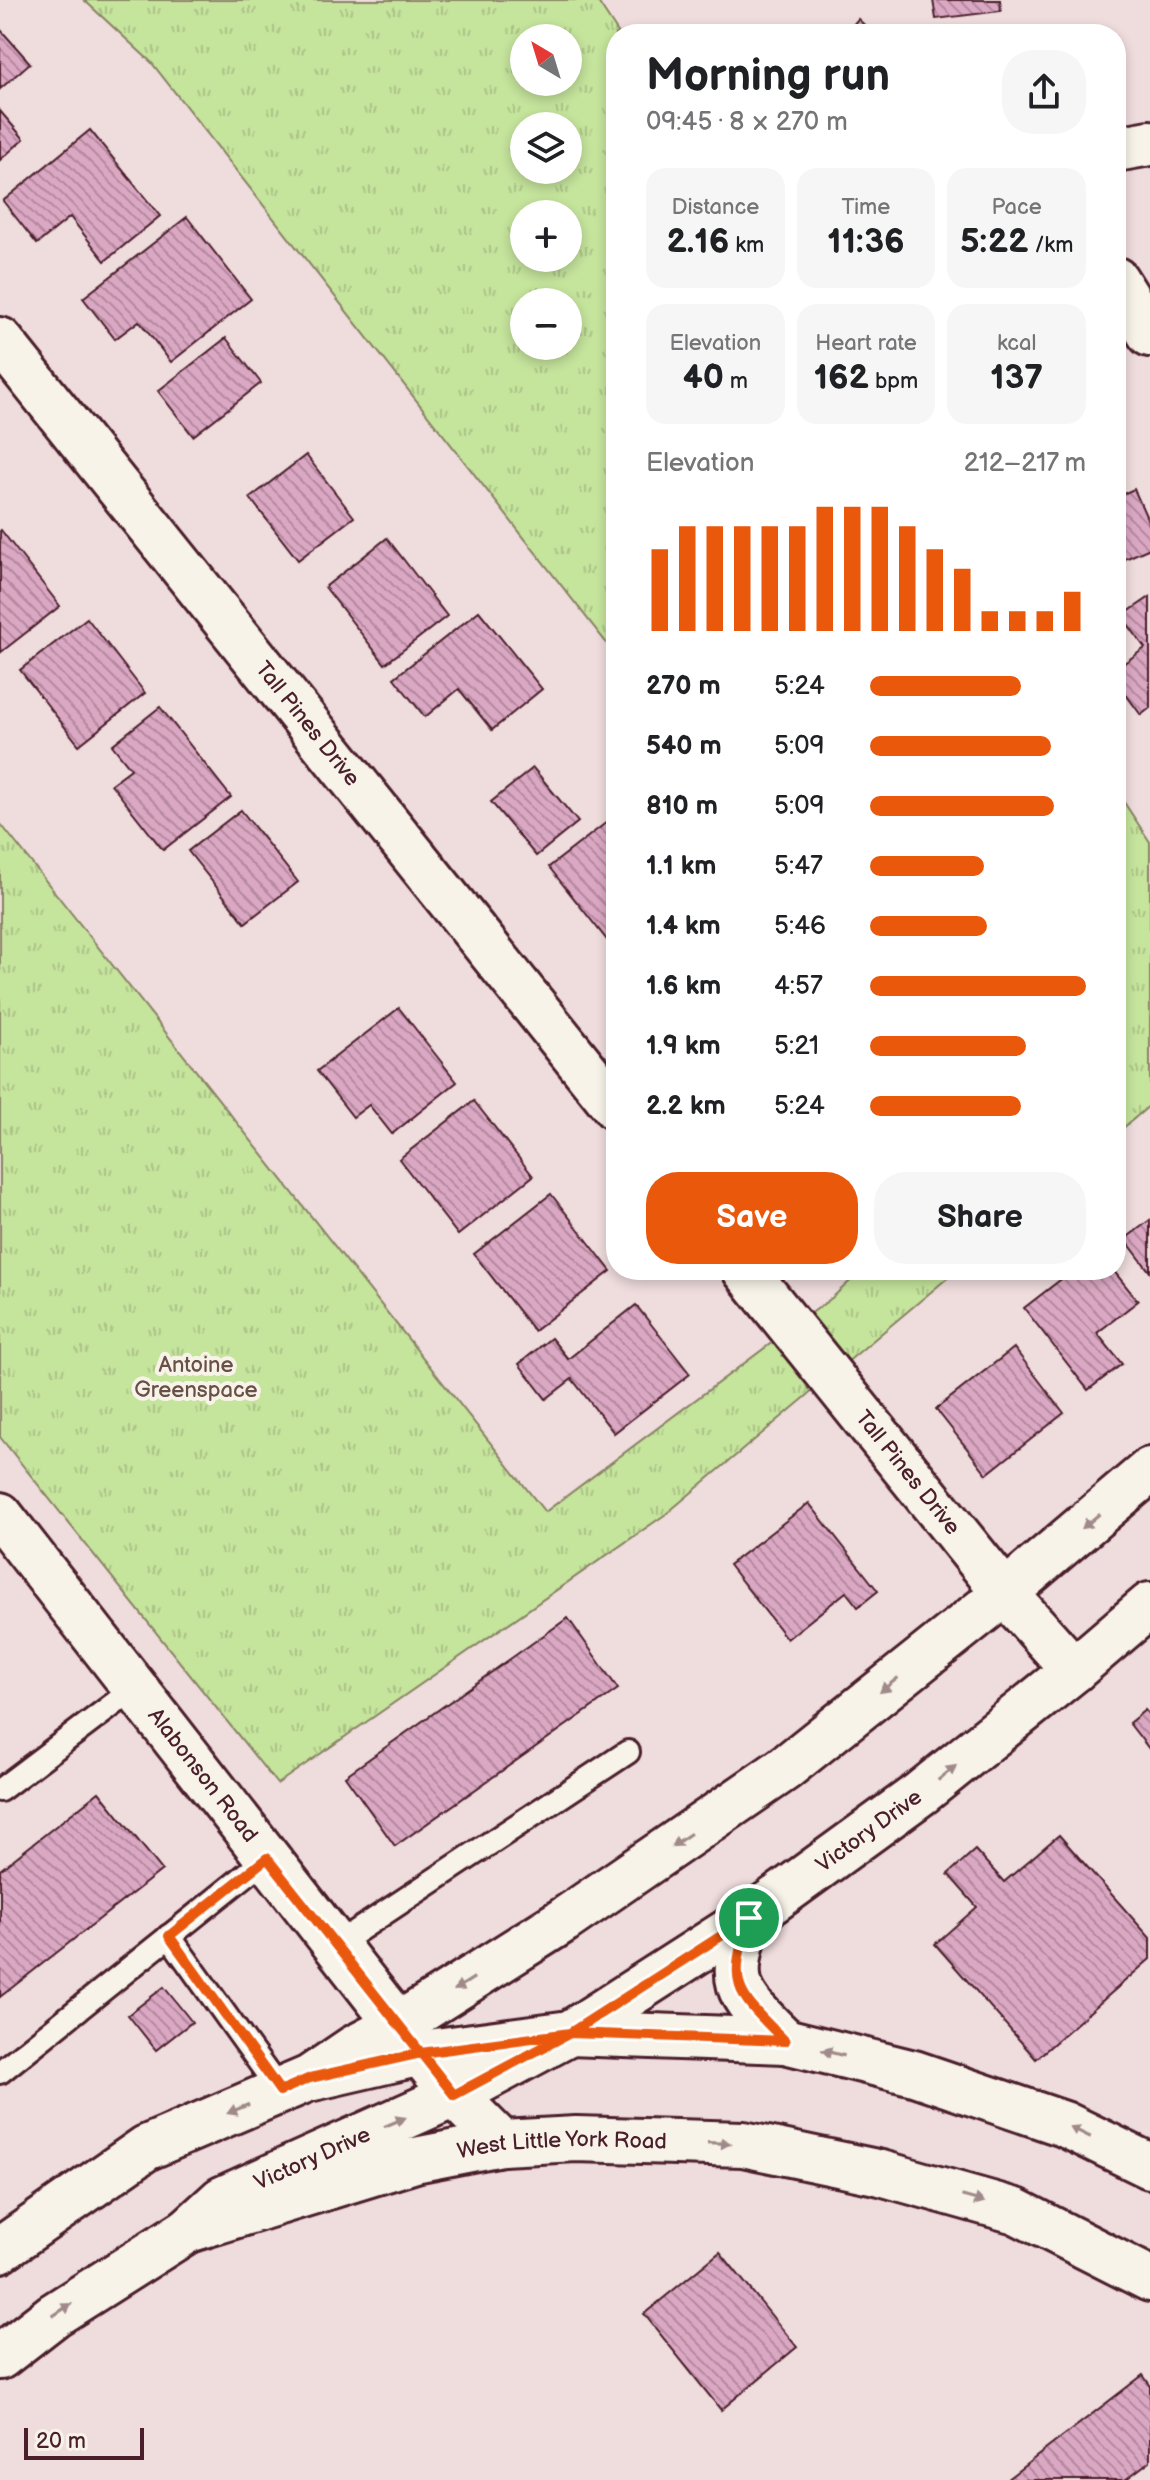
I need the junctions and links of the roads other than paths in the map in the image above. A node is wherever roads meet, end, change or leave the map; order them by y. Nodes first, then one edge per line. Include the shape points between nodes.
1 (1150, 143) edge
2 (1126, 147) edge
3 (1126, 296) edge
4 (1150, 334) edge
5 (0, 340) edge
6 (606, 1096) edge
7 (753, 1280) edge
8 (1150, 1470) edge
9 (0, 1515) edge
10 (1005, 1593) junction
11 (1150, 1605) edge
12 (1074, 1670) junction
13 (135, 1688) junction
14 (628, 1752) dead end
15 (0, 1790) edge
16 (267, 1858) junction
17 (749, 1918) junction
18 (169, 1936) junction
19 (336, 1945) junction
20 (570, 2033) junction
21 (410, 2039) junction
22 (785, 2041) junction
23 (0, 2072) edge
24 (295, 2085) junction
25 (454, 2095) junction
26 (502, 2143) junction
27 (1150, 2166) edge
28 (188, 2230) junction
29 (2, 2239) edge
30 (1150, 2279) edge
31 (0, 2357) edge

1 - 2 street
3 - 4 street
5 - 6 street, Tall Pines Drive
7 - 10 street, Tall Pines Drive
8 -> 10 street
9 - 13 street, Alabonson Road
10 - 12 street, Tall Pines Drive
10 -> 21 street via 784,1769 564,1920
11 - 12 street, Victory Drive
17 -> 12 street, Victory Drive via 921,1793
13 - 15 lane
13 - 16 street, Alabonson Road
14 - 19 lane
16 - 18 lane
16 - 19 street, Alabonson Road
17 - 20 street, Victory Drive
17 - 22 street via 735,1972 745,2001
18 - 23 lane
18 - 24 lane
19 - 21 street, Alabonson Road
20 - 21 street
20 - 22 street
20 - 25 street, Victory Drive
21 - 24 street via 354,2048
21 - 25 street, Alabonson Road
27 -> 22 street via 1064,2124 914,2073
24 -> 29 street via 146,2148
25 - 26 street, Alabonson Road
28 -> 25 street, Victory Drive via 222,2199
26 - 28 street, West Little York Road via 415,2160
26 -> 30 street, West Little York Road via 576,2139 743,2144 881,2173 1016,2211
31 -> 28 street, West Little York Road via 54,2315

